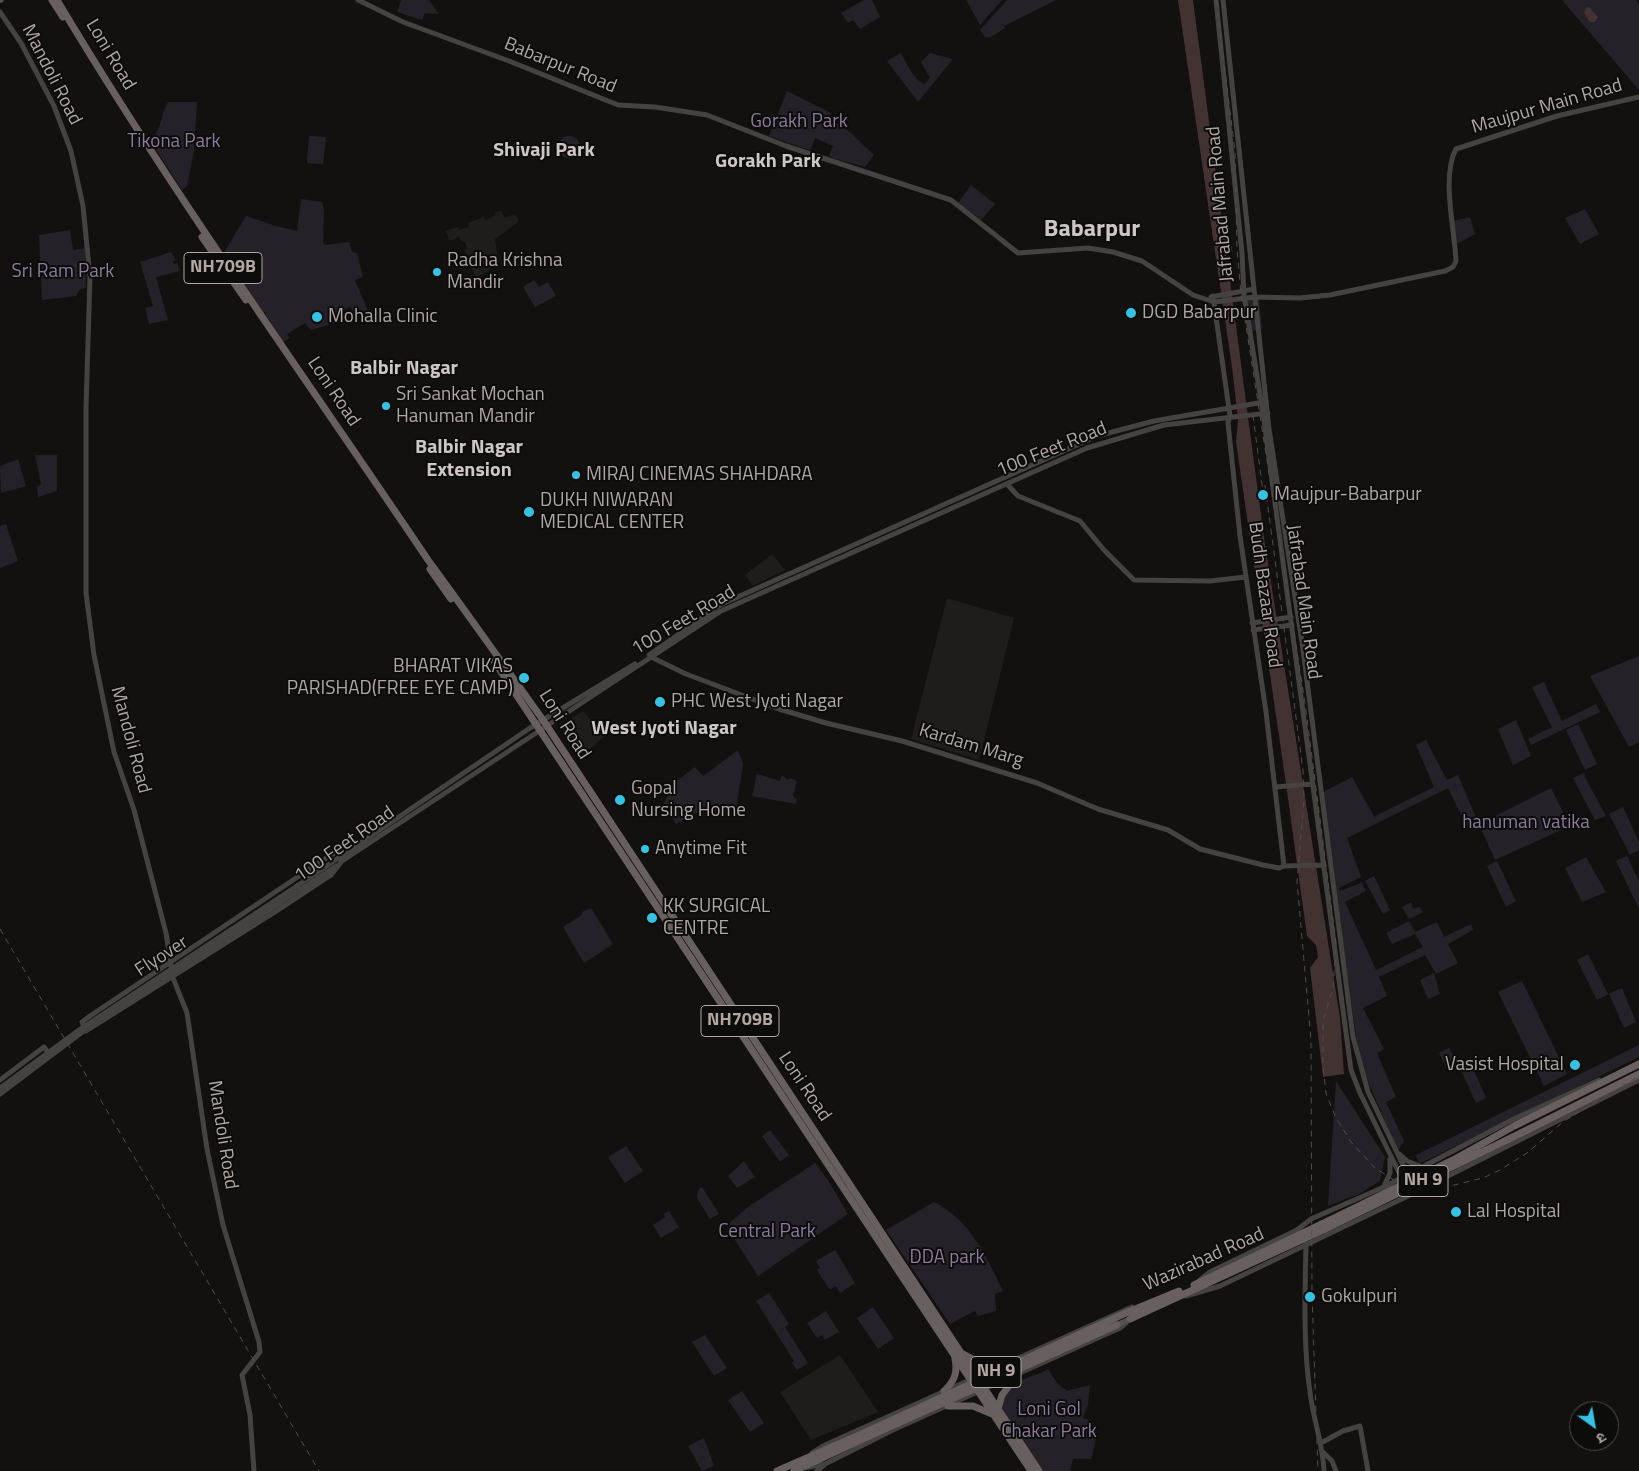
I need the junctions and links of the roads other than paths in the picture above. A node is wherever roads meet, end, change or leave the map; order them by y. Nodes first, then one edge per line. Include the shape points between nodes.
1 (52, 0) edge
2 (58, 0) edge
3 (358, 0) edge
4 (1216, 0) edge
5 (1223, 0) edge
6 (0, 12) edge
7 (1639, 97) edge
8 (1254, 289) junction
9 (1244, 291) junction
10 (1255, 296) junction
11 (1214, 299) junction
12 (1244, 299) junction
13 (1261, 402) junction
14 (1267, 402) junction
15 (1228, 407) junction
16 (1265, 413) junction
17 (1230, 416) junction
18 (1007, 484) junction
19 (871, 537) junction
20 (874, 544) junction
21 (436, 574) junction
22 (1246, 577) junction
23 (1291, 617) junction
24 (1252, 623) junction
25 (1292, 625) junction
26 (1253, 630) junction
27 (649, 657) junction
28 (545, 723) junction
29 (538, 728) junction
30 (1312, 784) junction
31 (1275, 787) junction
32 (441, 792) junction
33 (343, 854) junction
34 (342, 862) junction
35 (1323, 865) junction
36 (1284, 867) junction
37 (170, 962) junction
38 (154, 972) junction
39 (173, 978) junction
40 (163, 984) junction
41 (1639, 1063) edge
42 (30, 1065) dead end
43 (1639, 1074) edge
44 (0, 1080) edge
45 (1639, 1080) edge
46 (0, 1091) edge
47 (1474, 1140) junction
48 (1396, 1149) junction
49 (1388, 1151) junction
50 (1482, 1159) junction
51 (1422, 1167) junction
52 (1404, 1176) junction
53 (1384, 1187) junction
54 (1416, 1192) junction
55 (1410, 1195) junction
56 (1306, 1244) junction
57 (1212, 1279) junction
58 (1197, 1284) junction
59 (1164, 1302) junction
60 (1149, 1303) junction
61 (1129, 1316) junction
62 (1117, 1324) joint
63 (956, 1352) junction
64 (1002, 1365) junction
65 (1018, 1374) junction
66 (973, 1378) junction
67 (1006, 1379) junction
68 (944, 1391) junction
69 (982, 1391) junction
70 (948, 1406) junction
71 (996, 1412) junction
72 (1321, 1443) junction
73 (1323, 1452) junction
74 (822, 1458) junction
75 (798, 1469) edge
76 (254, 1471) edge
77 (777, 1471) edge
78 (816, 1471) edge
79 (1031, 1471) edge
80 (1039, 1471) edge
81 (1324, 1471) edge
82 (1336, 1471) edge
83 (1368, 1471) edge

1 - 21 highway, Loni Road / NH709B via 203,238
2 - 21 highway, Loni Road / NH709B via 93,61 204,233 230,266
3 - 11 street, Babarpur Road via 415,27 618,105 707,115 786,146 951,200 1018,253 1088,248 1113,252 1144,262 1188,293 1207,300
4 - 9 street, Jafrabad Main Road
5 - 8 street, Jafrabad Main Road
6 - 37 street, Mandoli Road via 24,48 54,106 71,151 82,206 90,277 86,407 88,615 108,728 134,810 166,933
7 - 10 street, Maujpur Main Road via 1557,116 1456,149 1452,158 1450,190 1456,258 1453,267 1415,279 1330,295 1300,298
8 - 9 street
8 - 10 street, Jafrabad Main Road
9 - 11 street via 1222,294
9 - 12 street, Jafrabad Main Road
10 - 12 street, Babarpur Road
10 - 14 street, Jafrabad Main Road
11 - 12 street, Babarpur Road
11 - 15 street, Budh Bazaar Road
12 - 13 street, Jafrabad Main Road
13 - 14 street, 100 Feet Road
13 - 15 street, 100 Feet Road
13 - 16 street, Jafrabad Main Road
14 - 16 street, Jafrabad Main Road
15 - 17 street, Budh Bazaar Road
15 - 19 street, 100 Feet Road via 1096,436
16 - 17 street, 100 Feet Road
16 - 23 street, Jafrabad Main Road
16 - 48 street, Jafrabad Main Road via 1303,652 1354,1037 1368,1092
17 - 18 street, 100 Feet Road via 1164,425 1087,448
17 - 22 street, Budh Bazaar Road via 1229,433
18 - 20 street, 100 Feet Road
18 - 22 street via 1018,496 1080,521 1134,580 1217,581
19 - 20 street
19 - 27 street, 100 Feet Road via 722,604
20 - 27 street, 100 Feet Road via 721,611
21 - 28 highway, Loni Road / NH709B
21 - 29 highway, Loni Road / NH709B
22 - 24 street, Budh Bazaar Road
23 - 24 street
23 - 25 street, Jafrabad Main Road
24 - 26 street, Budh Bazaar Road
25 - 26 street
25 - 30 street, Jafrabad Main Road
26 - 31 street, Budh Bazaar Road
27 - 28 street, 100 Feet Road
27 - 36 street, Kardam Marg via 781,710 902,741 1037,783 1122,818 1168,830 1200,849
28 - 29 street, 100 Feet Road
28 - 63 highway, Loni Road / NH709B
29 - 32 street, 100 Feet Road
29 - 63 highway, Loni Road / NH709B
30 - 31 street
30 - 35 street, Jafrabad Main Road
31 - 36 street, Budh Bazaar Road
32 - 33 street, 100 Feet Road
32 - 34 street, 100 Feet Road
33 - 37 street, 100 Feet Road via 336,852
33 - 46 street, Flyover, bridge via 79,1030
34 - 39 street, 100 Feet Road via 331,875
34 - 46 street, Flyover, bridge via 81,1033
35 - 36 street, Kardam Marg
35 - 49 street, Jafrabad Main Road via 1351,1070
37 - 38 street, 100 Feet Road
37 - 39 street, Mandoli Road
38 - 40 street via 149,982 111,1009 156,983
38 - 40 street via 82,1022 86,1031
39 - 40 street, 100 Feet Road
39 - 76 street, Mandoli Road via 186,1012 208,1155 223,1225 260,1346 260,1352 242,1375 250,1415
41 - 47 street
41 - 57 highway, Wazirabad Road / NH 9, bridge via 1453,1160
42 - 46 street
43 - 57 highway, Wazirabad Road / NH 9, bridge via 1360,1212
44 - 46 street via 44,1047 51,1057
45 - 50 street
47 - 50 street via 1482,1148
47 - 51 street
48 - 51 street via 1407,1162
48 - 52 street, Jafrabad Main Road
49 - 52 street, Jafrabad Main Road
49 - 53 street via 1391,1166
50 - 54 street
51 - 52 street
52 - 53 street
52 - 54 street, Jafrabad Main Road
52 - 55 street, Jafrabad Main Road
53 - 58 street via 1317,1216 1297,1230 1210,1272
54 - 55 street
55 - 56 street
56 - 59 street via 1220,1286
56 - 72 street via 1305,1301 1310,1392
57 - 58 highway, Wazirabad Road / NH 9
57 - 59 highway, Wazirabad Road / NH 9
58 - 60 highway, Wazirabad Road / NH 9
59 - 61 highway, Wazirabad Road / NH 9
60 - 61 highway, NH 9
60 - 64 street, Wazirabad Road via 1123,1310
61 - 62 main road, NH 9
61 - 65 street, Wazirabad Road via 1120,1328
61 - 74 highway, NH 9, bridge
62 - 74 highway, NH 9, bridge
63 - 64 highway via 980,1363
63 - 66 highway, Loni Road / NH709B
63 - 68 highway via 955,1376
64 - 66 street, Wazirabad Road
64 - 67 street via 995,1375 998,1379
65 - 67 street, Wazirabad Road
65 - 71 highway via 1002,1395
66 - 68 street, Wazirabad Road
66 - 69 highway, Loni Road / NH709B
67 - 69 street, Wazirabad Road
68 - 75 street, Wazirabad Road via 824,1445
69 - 70 street, Wazirabad Road
69 - 71 highway, Loni Road / NH709B
70 - 71 highway via 973,1406
70 - 74 street, Wazirabad Road
71 - 79 highway, Loni Road / NH709B
71 - 80 highway, Loni Road / NH709B
72 - 73 street
72 - 83 street via 1356,1426 1361,1428
73 - 81 street
73 - 82 street
74 - 75 highway, NH 9
74 - 78 street, Wazirabad Road
75 - 77 highway, Wazirabad Road / NH 9

